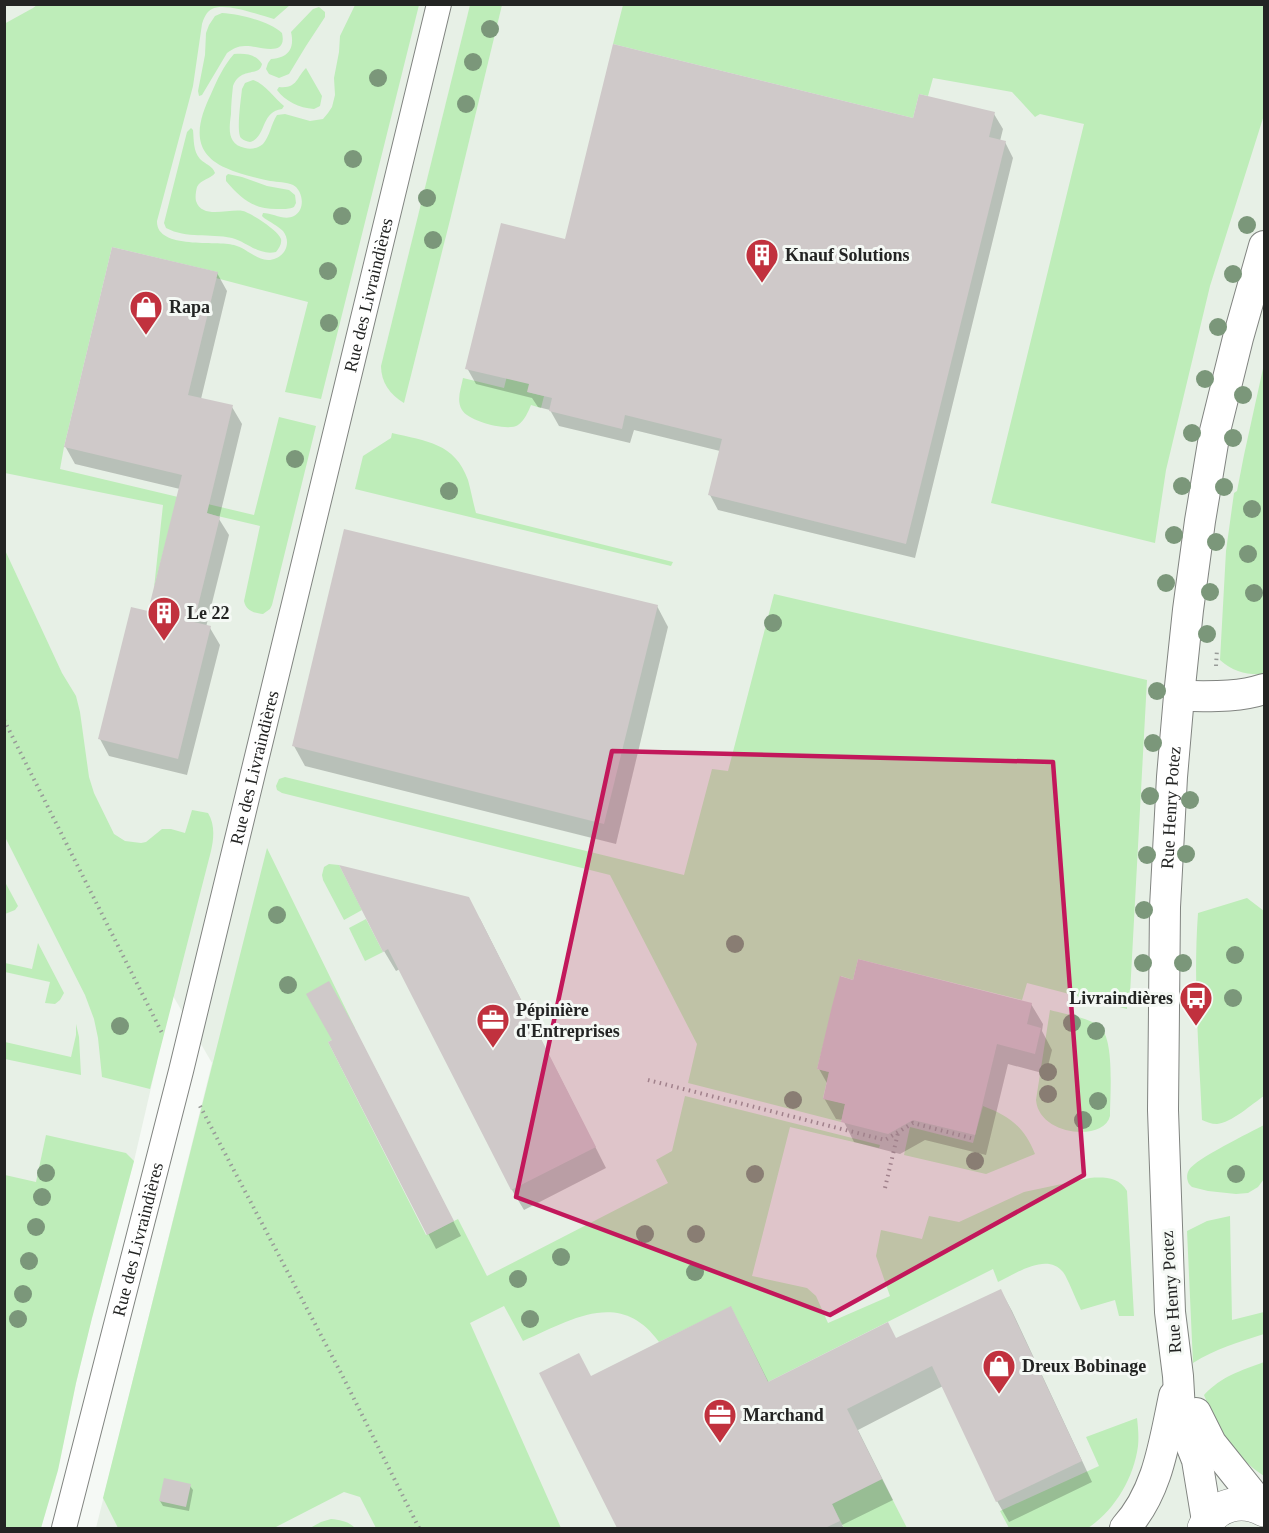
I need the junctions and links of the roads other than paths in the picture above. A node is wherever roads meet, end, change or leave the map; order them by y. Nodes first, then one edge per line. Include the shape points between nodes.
1 (439, 4) edge
2 (1264, 246) edge
3 (1264, 689) edge
4 (1179, 696) junction
5 (1178, 1376) junction
6 (1264, 1509) edge
7 (1199, 1526) edge
8 (64, 1528) edge
9 (1125, 1528) edge

1 - 8 street, Rue des Livraindières via 181,1071
2 - 4 street, Rue Henry Potez via 1215,431
3 - 4 street via 1231,696
4 - 5 street, Rue Henry Potez via 1165,907 1163,1098 1170,1312
5 - 6 street, Rue Henry Potez via 1211,1443
5 - 7 street, Rue Henry Potez via 1180,1411 1197,1460
5 - 9 street, Rue Henry Potez via 1153,1482 1141,1508
6 - 7 main road via 1233,1504

